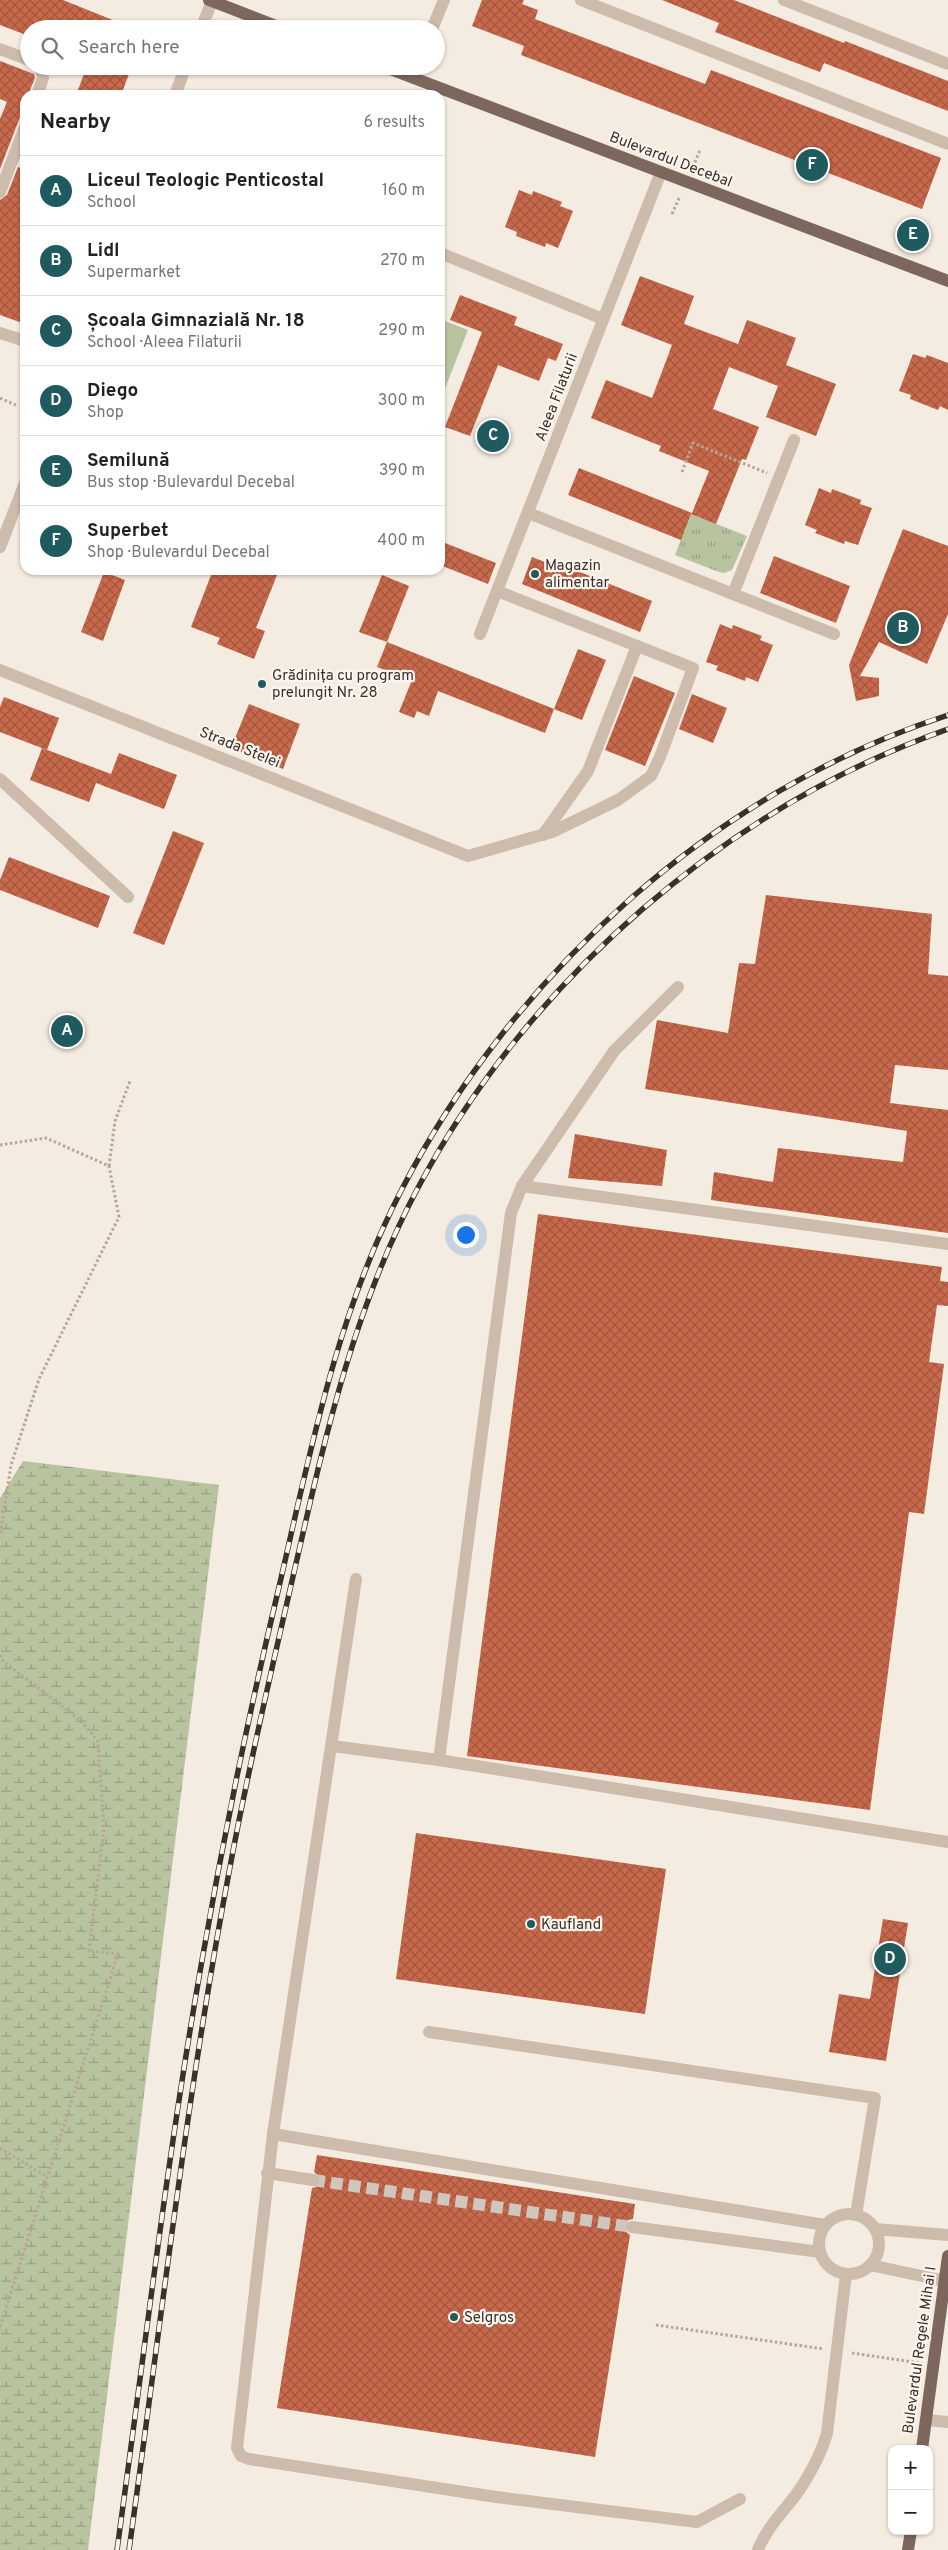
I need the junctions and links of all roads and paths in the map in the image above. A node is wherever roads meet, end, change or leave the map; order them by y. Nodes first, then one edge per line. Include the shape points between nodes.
1 (444, 0) edge
2 (581, 0) edge
3 (784, 0) edge
4 (210, 1) edge
5 (204, 20) edge
6 (260, 20) edge
7 (436, 20) edge
8 (0, 49) edge
9 (20, 57) edge
10 (948, 64) edge
11 (42, 75) edge
12 (183, 75) edge
13 (423, 75) edge
14 (39, 90) edge
15 (177, 90) edge
16 (20, 140) edge
17 (948, 144) edge
18 (700, 150) dead end
19 (693, 167) dead end
20 (661, 172) junction
21 (0, 192) edge
22 (680, 196) dead end
23 (672, 214) dead end
24 (445, 255) edge
25 (948, 281) edge
26 (603, 319) junction
27 (0, 333) edge
28 (20, 339) edge
29 (0, 398) edge
30 (16, 405) dead end
31 (794, 440) dead end
32 (682, 472) dead end
33 (779, 477) junction
34 (20, 496) edge
35 (528, 513) junction
36 (0, 547) edge
37 (497, 591) junction
38 (733, 594) junction
39 (480, 634) dead end
40 (834, 634) dead end
41 (637, 646) junction
42 (0, 670) edge
43 (0, 779) edge
44 (543, 835) junction
45 (128, 897) dead end
46 (678, 987) dead end
47 (130, 1081) dead end
48 (0, 1145) edge
49 (109, 1166) junction
50 (522, 1186) junction
51 (948, 1244) edge
52 (0, 1535) edge
53 (356, 1579) dead end
54 (0, 1655) edge
55 (332, 1746) junction
56 (439, 1760) junction
57 (948, 1842) edge
58 (429, 2032) dead end
59 (273, 2134) junction
60 (0, 2148) edge
61 (267, 2173) junction
62 (47, 2177) junction
63 (313, 2180) tunnel mouth
64 (856, 2215) junction
65 (825, 2225) junction
66 (632, 2227) tunnel mouth
67 (875, 2229) junction
68 (948, 2235) edge
69 (820, 2252) junction
70 (948, 2256) edge
71 (870, 2265) junction
72 (846, 2274) junction
73 (944, 2281) junction
74 (656, 2325) dead end
75 (0, 2327) edge
76 (838, 2351) junction
77 (933, 2366) junction
78 (926, 2420) junction
79 (948, 2422) edge
80 (923, 2445) edge
81 (740, 2499) dead end
82 (910, 2535) edge
83 (758, 2550) edge
84 (908, 2550) edge

1 - 7 street
2 - 17 street
3 - 10 street
4 - 5 street
4 - 6 main road
8 - 9 street
11 - 14 street
12 - 15 street
13 - 20 main road, Bulevardul Decebal
16 - 21 street
18 - 19 path
20 - 25 main road, Bulevardul Decebal
20 - 26 street, Aleea Filaturii
22 - 23 path
24 - 26 street
26 - 35 street, Aleea Filaturii
27 - 28 street
29 - 30 path
31 - 33 street
32 - 33 path via 693,443
33 - 38 street
34 - 36 street
35 - 37 street, Aleea Filaturii
35 - 38 street
37 - 39 street, Aleea Filaturii
37 - 41 street
38 - 40 street
41 - 44 street via 588,771
41 - 44 street via 693,668 651,776 618,800
42 - 44 street, Strada Stelei via 468,856
43 - 45 street
46 - 50 street via 614,1051
47 - 49 path via 115,1121
48 - 49 path via 46,1138
49 - 52 path via 119,1217 39,1379 11,1465
50 - 51 street
50 - 56 street via 511,1213
53 - 55 street
54 - 62 path via 3,1661 80,1720 98,1741 104,1829 89,1951 118,1954
55 - 56 street
55 - 59 street
56 - 57 street
58 - 64 street via 875,2098
59 - 61 street
59 - 65 street
60 - 62 path
61 - 63 street
61 - 81 street via 237,2448 241,2456 496,2497 697,2522
62 - 75 path
64 - 65 street via 837,2216
64 - 67 street via 865,2218
65 - 69 street via 819,2238
66 - 69 street
67 - 68 street
67 - 71 street via 878,2248
69 - 72 street via 830,2267
70 - 73 main road, Bulevardul Regele Mihai I
71 - 72 street via 859,2272
71 - 73 street
72 - 76 street
73 - 77 main road, Bulevardul Regele Mihai I
74 - 76 path
76 - 77 path
76 - 83 street via 824,2446 802,2486 774,2520
77 - 78 main road, Bulevardul Regele Mihai I
78 - 79 street
78 - 80 main road, Bulevardul Regele Mihai I
82 - 84 main road

